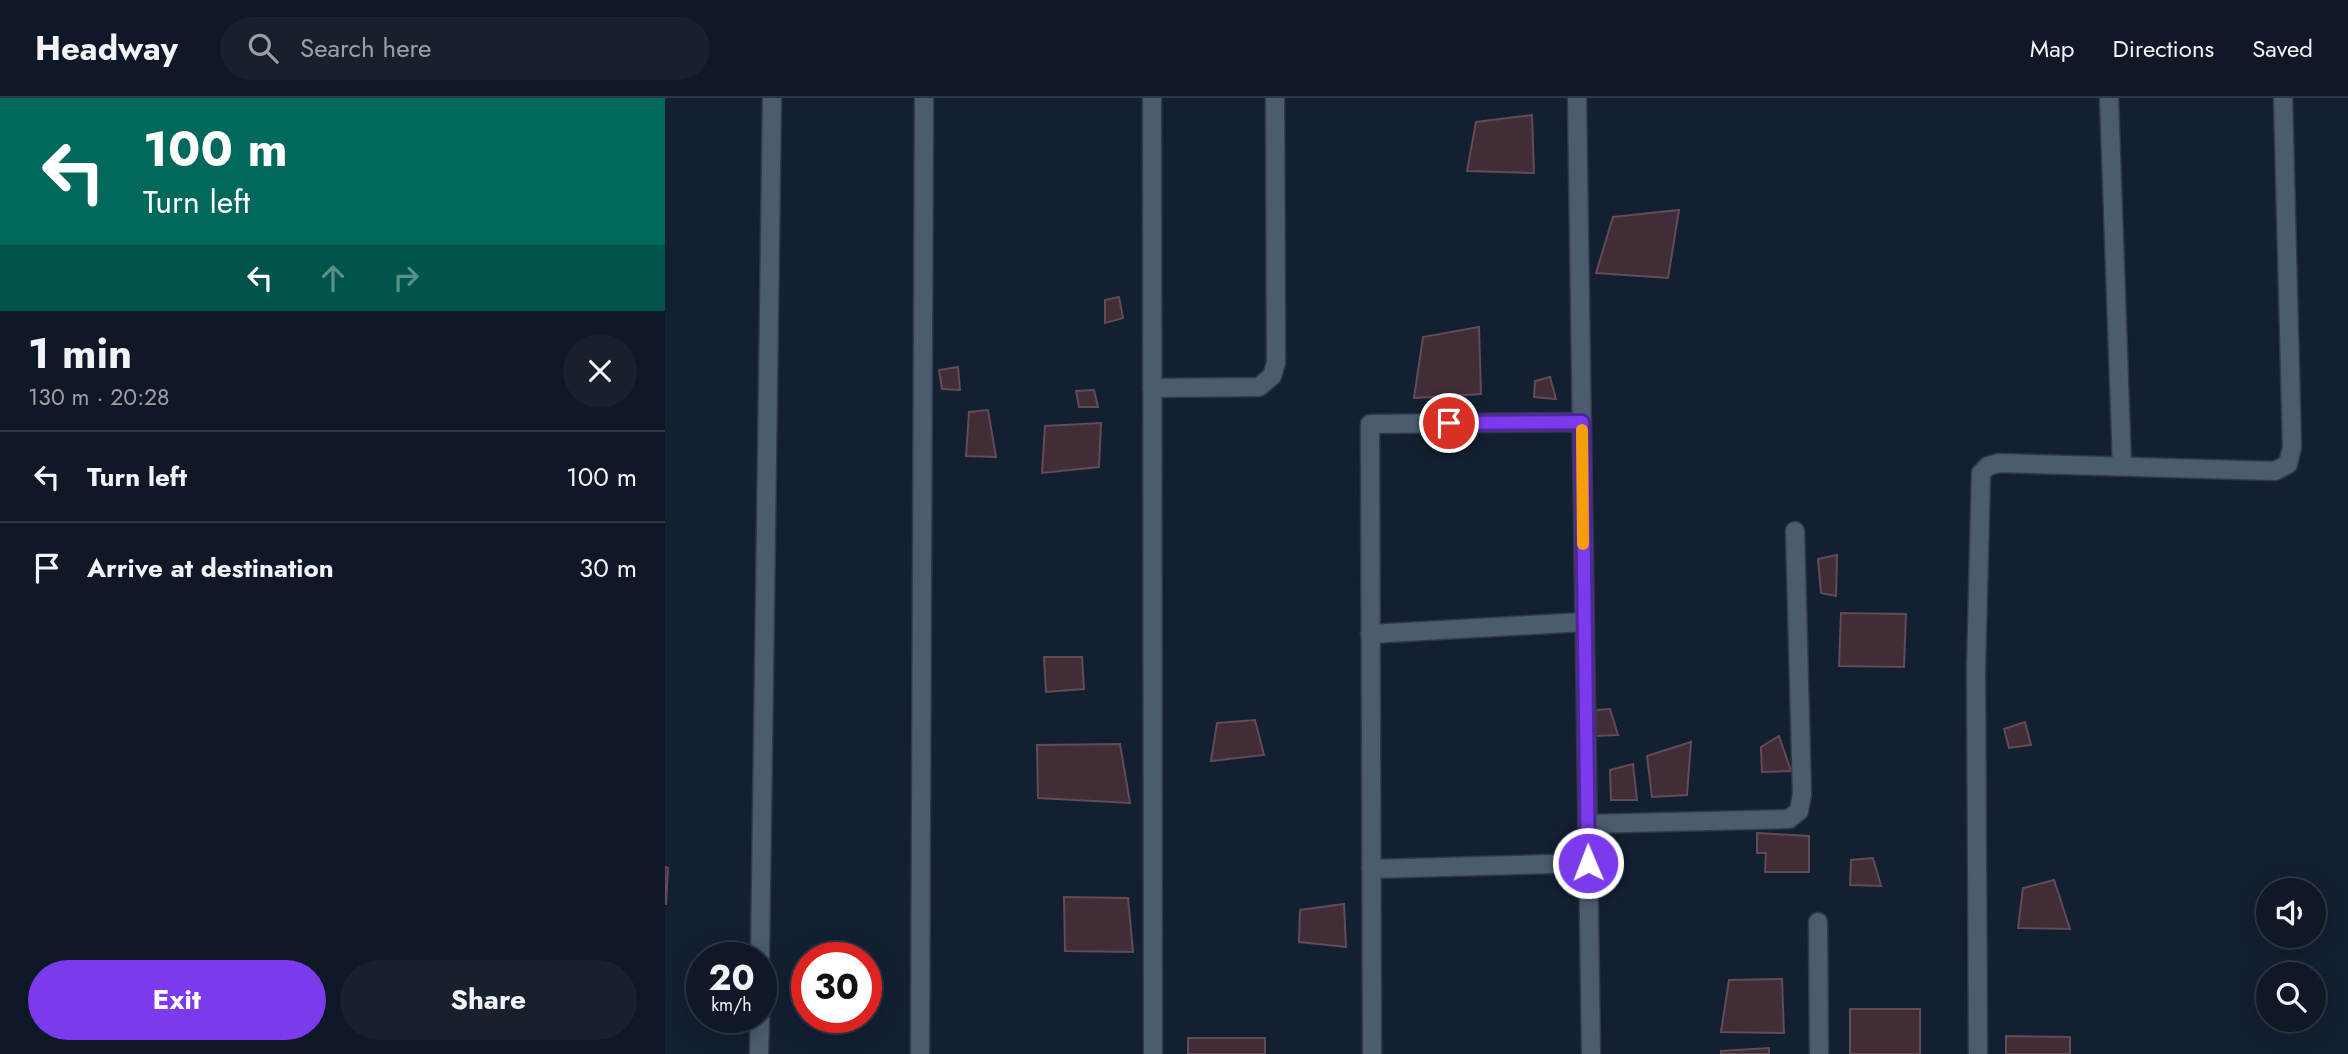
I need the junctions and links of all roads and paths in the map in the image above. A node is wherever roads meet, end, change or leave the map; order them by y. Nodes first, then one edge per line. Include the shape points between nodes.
1 (772, 98) edge
2 (924, 98) edge
3 (1152, 98) edge
4 (1275, 98) edge
5 (1577, 98) edge
6 (2109, 98) edge
7 (2283, 98) edge
8 (1152, 388) junction
9 (1582, 422) junction
10 (2122, 466) junction
11 (1795, 531) dead end
12 (1584, 622) junction
13 (1370, 634) junction
14 (1588, 824) junction
15 (1588, 863) junction
16 (1371, 869) junction
17 (1818, 922) dead end
18 (760, 942) edge
19 (760, 1033) edge
20 (759, 1054) edge
21 (920, 1054) edge
22 (1153, 1054) edge
23 (1372, 1054) edge
24 (1591, 1054) edge
25 (1819, 1054) edge
26 (1977, 1054) edge

1 - 18 street
2 - 21 street
3 - 8 street
4 - 8 street via 1276,363 1272,376 1259,387
5 - 9 street
6 - 10 street
7 - 10 street via 2292,447 2288,464 2275,471
8 - 22 street
9 - 12 street
9 - 13 street via 1370,424
10 - 26 street via 1999,463 1981,473 1976,669
11 - 14 street via 1799,811 1789,818
12 - 13 street
12 - 14 street
13 - 16 street
14 - 15 street
15 - 16 street
15 - 24 street
16 - 23 street
17 - 25 street
19 - 20 street

